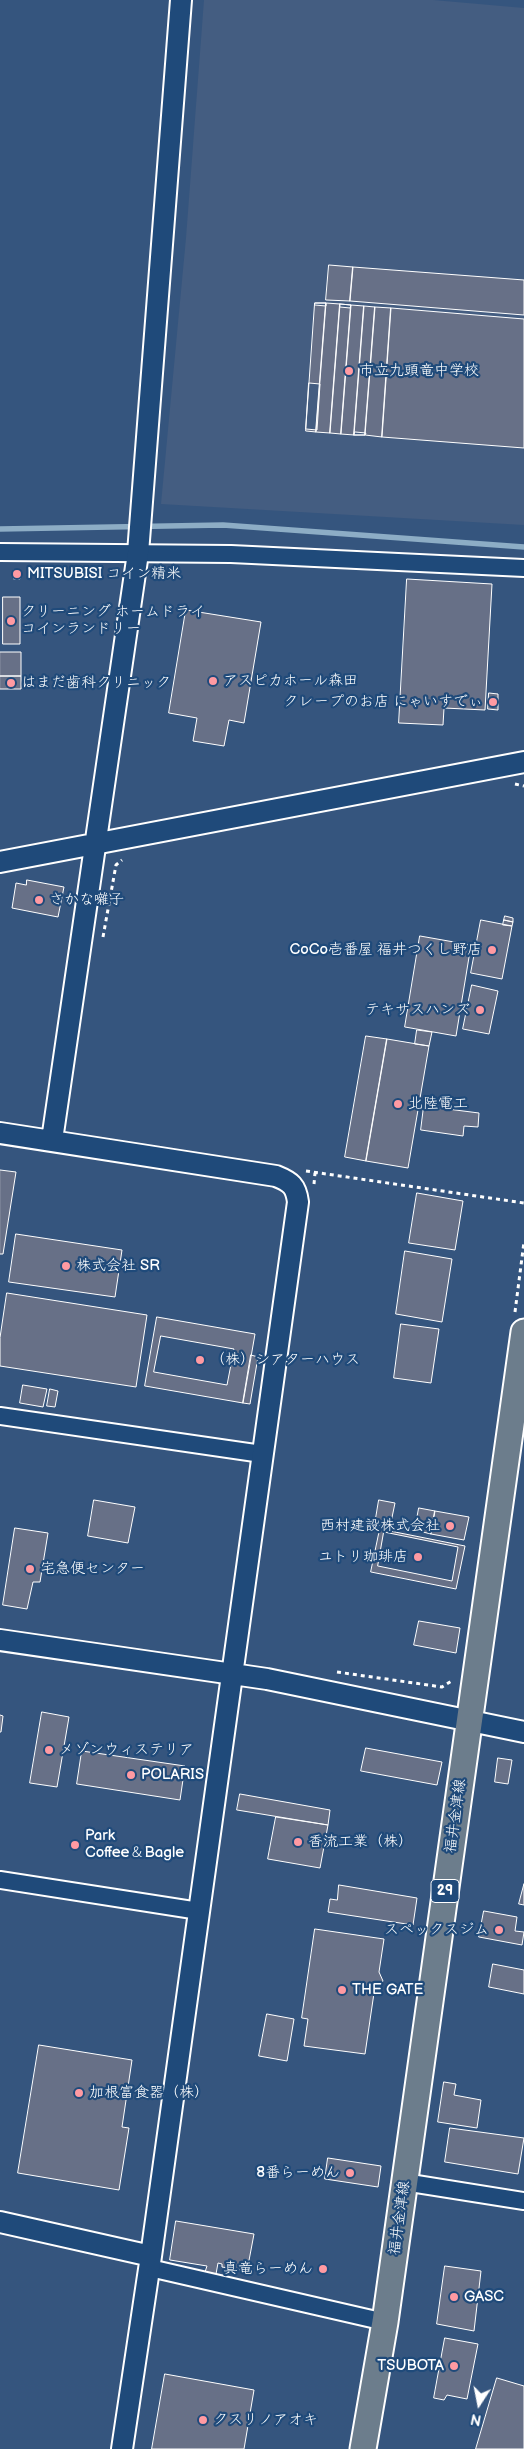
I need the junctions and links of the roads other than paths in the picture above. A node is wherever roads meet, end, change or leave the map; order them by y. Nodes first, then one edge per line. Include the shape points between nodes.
1 (181, 0) edge
2 (0, 552) edge
3 (138, 553) junction
4 (524, 568) edge
5 (524, 762) edge
6 (96, 842) junction
7 (0, 862) edge
8 (0, 1133) edge
9 (52, 1140) junction
10 (519, 1325) edge
11 (0, 1416) edge
12 (262, 1454) junction
13 (0, 1640) edge
14 (231, 1674) junction
15 (469, 1720) junction
16 (524, 1732) edge
17 (0, 1880) edge
18 (199, 1911) junction
19 (404, 2182) junction
20 (524, 2201) edge
21 (0, 2222) edge
22 (150, 2262) junction
23 (385, 2322) junction
24 (122, 2449) edge
25 (364, 2449) edge

1 - 3 street
2 - 3 street
3 - 4 street
3 - 6 street
5 - 6 street
6 - 7 street
6 - 9 street
8 - 9 street
9 - 12 street via 276,1176 290,1181 297,1190 298,1202
10 - 15 main road, 福井金津線 / 29
11 - 12 street
12 - 14 street
13 - 14 street
14 - 15 street
14 - 18 street
15 - 16 street
15 - 19 main road, 福井金津線 / 29
17 - 18 street
18 - 22 street
19 - 20 street
19 - 23 main road, 福井金津線 / 29
21 - 22 street
22 - 23 street
22 - 24 street
23 - 25 main road, 福井金津線 / 29

